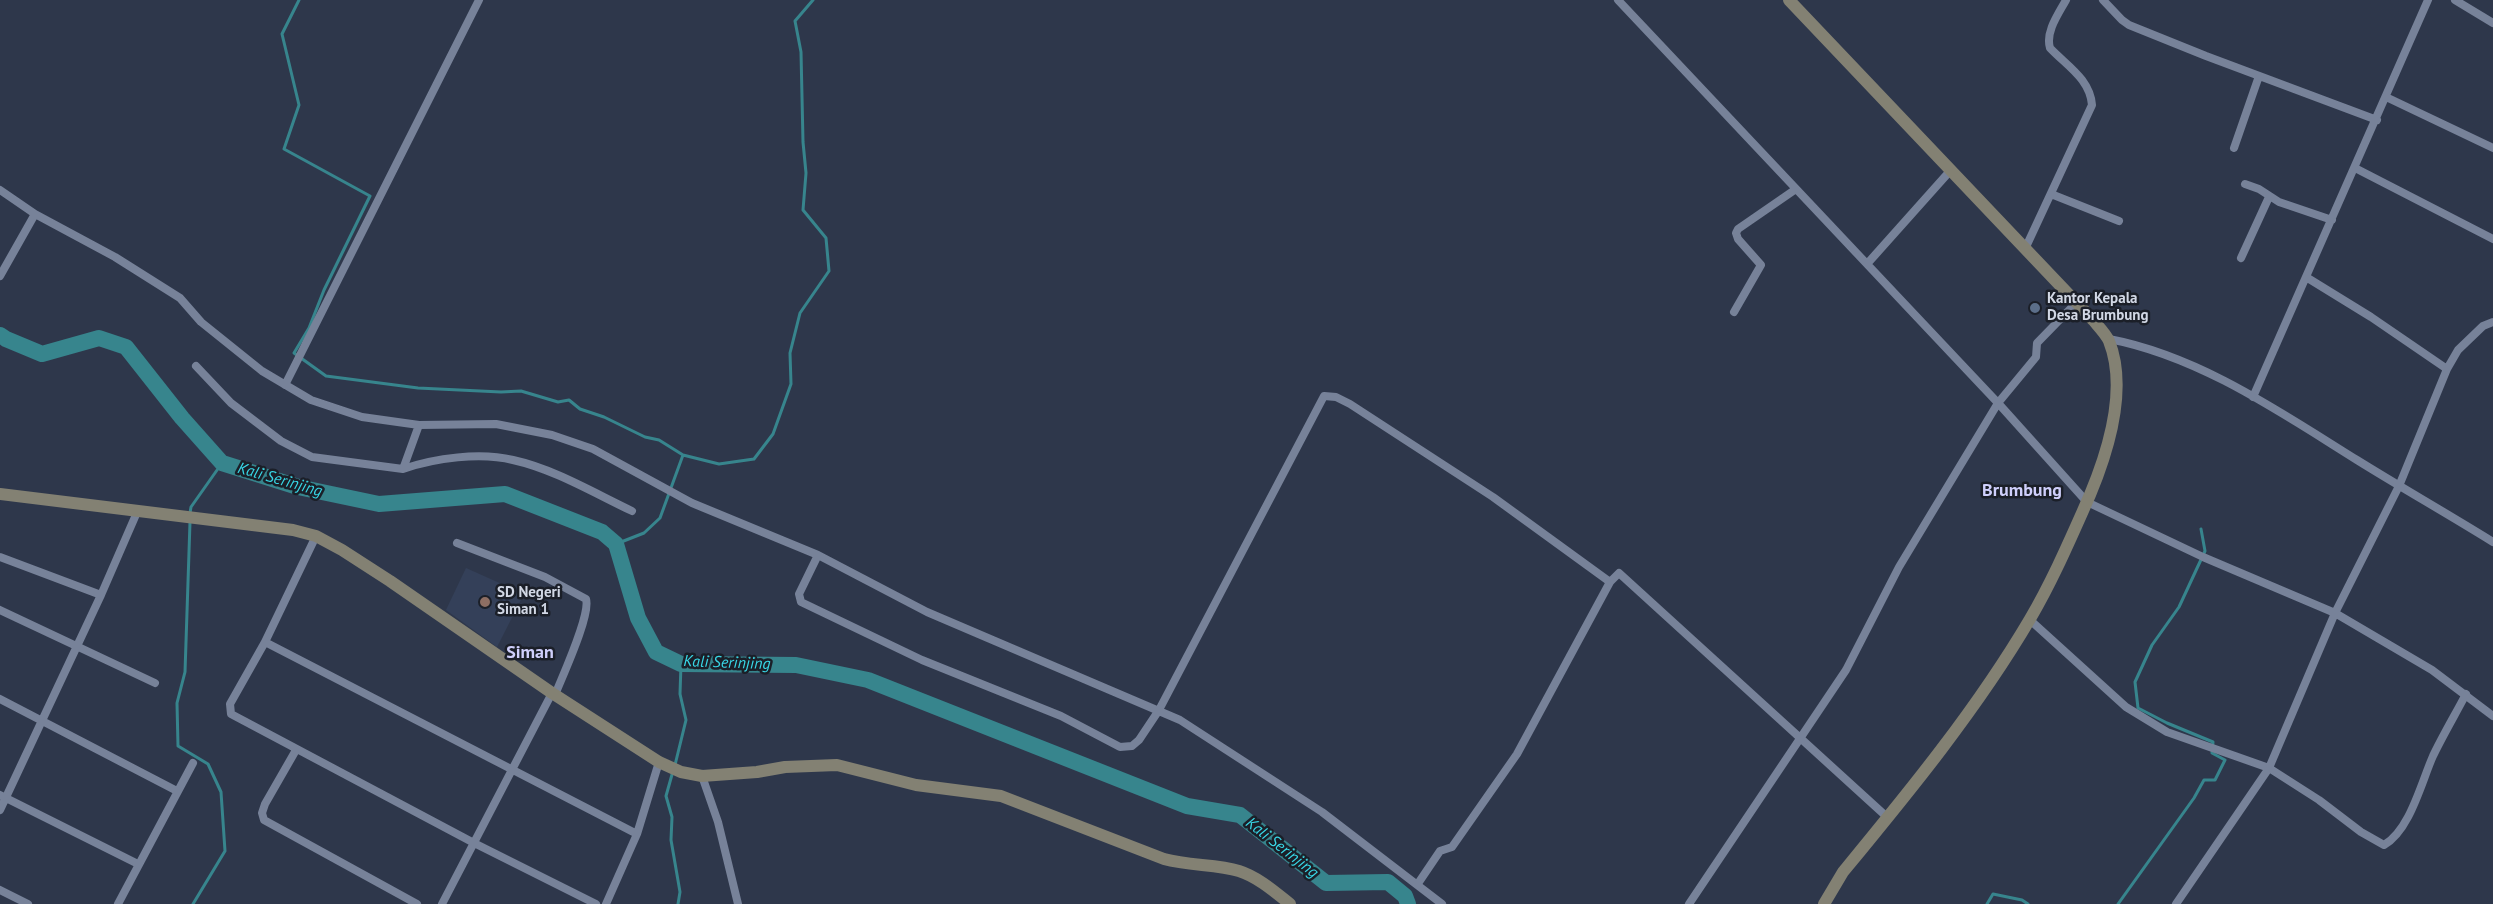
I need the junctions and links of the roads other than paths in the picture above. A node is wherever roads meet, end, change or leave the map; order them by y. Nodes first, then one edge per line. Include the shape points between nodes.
1 (479, 0) edge
2 (1618, 0) edge
3 (1789, 0) edge
4 (2066, 0) edge
5 (2103, 0) edge
6 (2428, 0) edge
7 (2456, 0) edge
8 (2493, 23) edge
9 (2259, 76) junction
10 (2386, 97) junction
11 (2377, 120) junction
12 (2234, 147) dead end
13 (2493, 148) edge
14 (2355, 168) junction
15 (1950, 171) junction
16 (2245, 184) dead end
17 (1796, 189) junction
18 (0, 190) edge
19 (2050, 194) junction
20 (2269, 197) junction
21 (35, 214) junction
22 (2332, 220) junction
23 (2119, 221) dead end
24 (2493, 239) edge
25 (2025, 249) junction
26 (2241, 258) dead end
27 (1867, 264) junction
28 (2, 265) edge
29 (0, 276) edge
30 (2306, 278) junction
31 (2076, 303) junction
32 (1734, 312) dead end
33 (2493, 322) edge
34 (2109, 339) junction
35 (196, 366) dead end
36 (2447, 369) junction
37 (285, 385) junction
38 (2253, 397) junction
39 (1998, 402) junction
40 (419, 425) junction
41 (403, 469) junction
42 (2399, 486) junction
43 (0, 494) edge
44 (2087, 501) junction
45 (138, 510) junction
46 (632, 510) dead end
47 (316, 536) junction
48 (2493, 542) edge
49 (457, 543) dead end
50 (818, 555) junction
51 (0, 557) edge
52 (1610, 582) junction
53 (101, 595) junction
54 (0, 610) edge
55 (2335, 613) junction
56 (2030, 620) junction
57 (265, 642) junction
58 (77, 648) junction
59 (155, 683) dead end
60 (553, 694) junction
61 (2466, 694) junction
62 (0, 699) edge
63 (1159, 710) junction
64 (2493, 716) edge
65 (43, 722) junction
66 (1799, 738) junction
67 (296, 750) junction
68 (193, 763) dead end
69 (662, 764) junction
70 (2269, 768) junction
71 (512, 769) junction
72 (702, 776) junction
73 (177, 792) junction
74 (3, 796) edge
75 (0, 810) edge
76 (1887, 817) junction
77 (637, 834) junction
78 (474, 843) junction
79 (138, 864) junction
80 (1417, 885) junction
81 (0, 890) edge
82 (28, 904) edge
83 (118, 904) edge
84 (417, 904) edge
85 (442, 904) edge
86 (596, 904) edge
87 (606, 904) edge
88 (738, 904) edge
89 (1290, 904) edge
90 (1442, 904) edge
91 (1689, 904) edge
92 (1824, 904) edge
93 (2176, 904) edge

1 - 37 street
2 - 17 street
3 - 15 main road
4 - 19 street via 2048,43 2087,85 2092,105
5 - 9 street via 2129,25
6 - 10 street
7 - 8 street
9 - 11 street
9 - 12 street
10 - 11 street
10 - 13 street
11 - 14 street
14 - 22 street
14 - 24 street
15 - 25 main road
15 - 27 street
16 - 20 street
17 - 27 street
17 - 32 street via 1738,229 1738,239 1761,265
18 - 21 street
19 - 23 street
19 - 25 street
20 - 22 street
20 - 26 street
21 - 28 street
21 - 37 street via 180,298 201,322
22 - 30 street
25 - 31 main road
27 - 39 street
28 - 29 street
30 - 36 street
30 - 38 street
31 - 34 main road
31 - 39 street via 2037,343 2036,357
33 - 36 street via 2482,326 2458,350
34 - 38 street via 2153,350
34 - 44 main road via 2117,388 2113,421
35 - 41 street via 231,403 281,441 312,457
36 - 42 street
37 - 40 street via 340,411
38 - 42 street
39 - 44 street
39 - 66 street via 1899,567 1846,670
40 - 41 street
40 - 50 street via 496,424 552,435 593,449 702,507
41 - 46 street via 422,462 479,456 512,459
42 - 48 street
42 - 55 street
43 - 45 main road
44 - 55 street
44 - 56 main road
45 - 47 main road
45 - 53 street
47 - 57 street
47 - 60 main road via 390,581
49 - 60 street via 545,577 586,599 588,607
50 - 63 street via 927,612
50 - 63 street via 799,594 801,602 922,660 1061,716 1120,747 1132,746 1139,740
51 - 53 street
52 - 63 street via 1493,497 1350,404 1324,396
52 - 66 street via 1615,574 1625,576
52 - 80 street via 1517,754 1452,847 1440,851
53 - 58 street
54 - 58 street
55 - 61 street
55 - 70 street
56 - 70 street via 2126,707 2167,732
56 - 76 main road via 1988,685
57 - 67 street via 229,711
57 - 71 street
58 - 59 street
58 - 65 street
60 - 69 main road
60 - 71 street
61 - 64 street
61 - 70 street via 2409,814 2384,845
62 - 65 street
63 - 80 street via 1322,812
65 - 73 street
65 - 74 street
66 - 76 street
66 - 91 street
67 - 78 street
67 - 84 street via 265,804 264,820
68 - 73 street
69 - 72 main road
69 - 77 street
70 - 93 street
71 - 77 street
71 - 78 street
72 - 88 street
72 - 89 main road via 837,765 916,785 1001,796 1164,859 1238,871
73 - 79 street
74 - 75 street
74 - 79 street
76 - 92 main road via 1843,872
77 - 87 street
78 - 85 street
78 - 86 street
79 - 83 street
80 - 90 street
81 - 82 street

